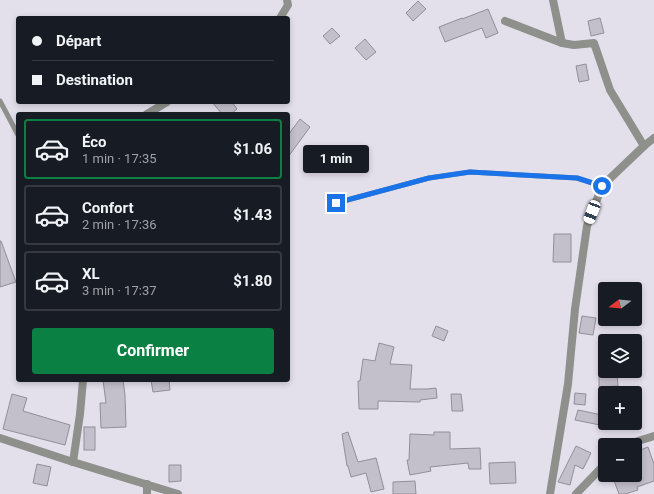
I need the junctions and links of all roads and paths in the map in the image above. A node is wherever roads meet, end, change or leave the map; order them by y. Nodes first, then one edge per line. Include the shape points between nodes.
1 (287, 0) edge
2 (553, 0) edge
3 (281, 16) edge
4 (505, 21) dead end
5 (562, 43) junction
6 (0, 101) edge
7 (163, 104) edge
8 (150, 112) edge
9 (16, 131) edge
10 (654, 138) edge
11 (644, 146) junction
12 (602, 186) junction
13 (336, 203) dead end
14 (83, 382) edge
15 (654, 436) edge
16 (0, 438) edge
17 (642, 440) edge
18 (73, 462) junction
19 (598, 471) edge
20 (147, 484) junction
21 (147, 494) edge
22 (178, 494) edge
23 (550, 494) edge
24 (576, 494) edge

1 - 3 street via 288,5
2 - 5 street
4 - 5 street
5 - 11 street via 594,43 610,90
6 - 9 lane
7 - 8 street
10 - 11 street
11 - 12 street
12 - 13 lane via 577,178 470,172 429,178
12 - 23 street via 587,226 575,309 568,384
14 - 18 street
15 - 17 street
16 - 18 street
18 - 20 street
19 - 24 street
20 - 21 street
20 - 22 street

